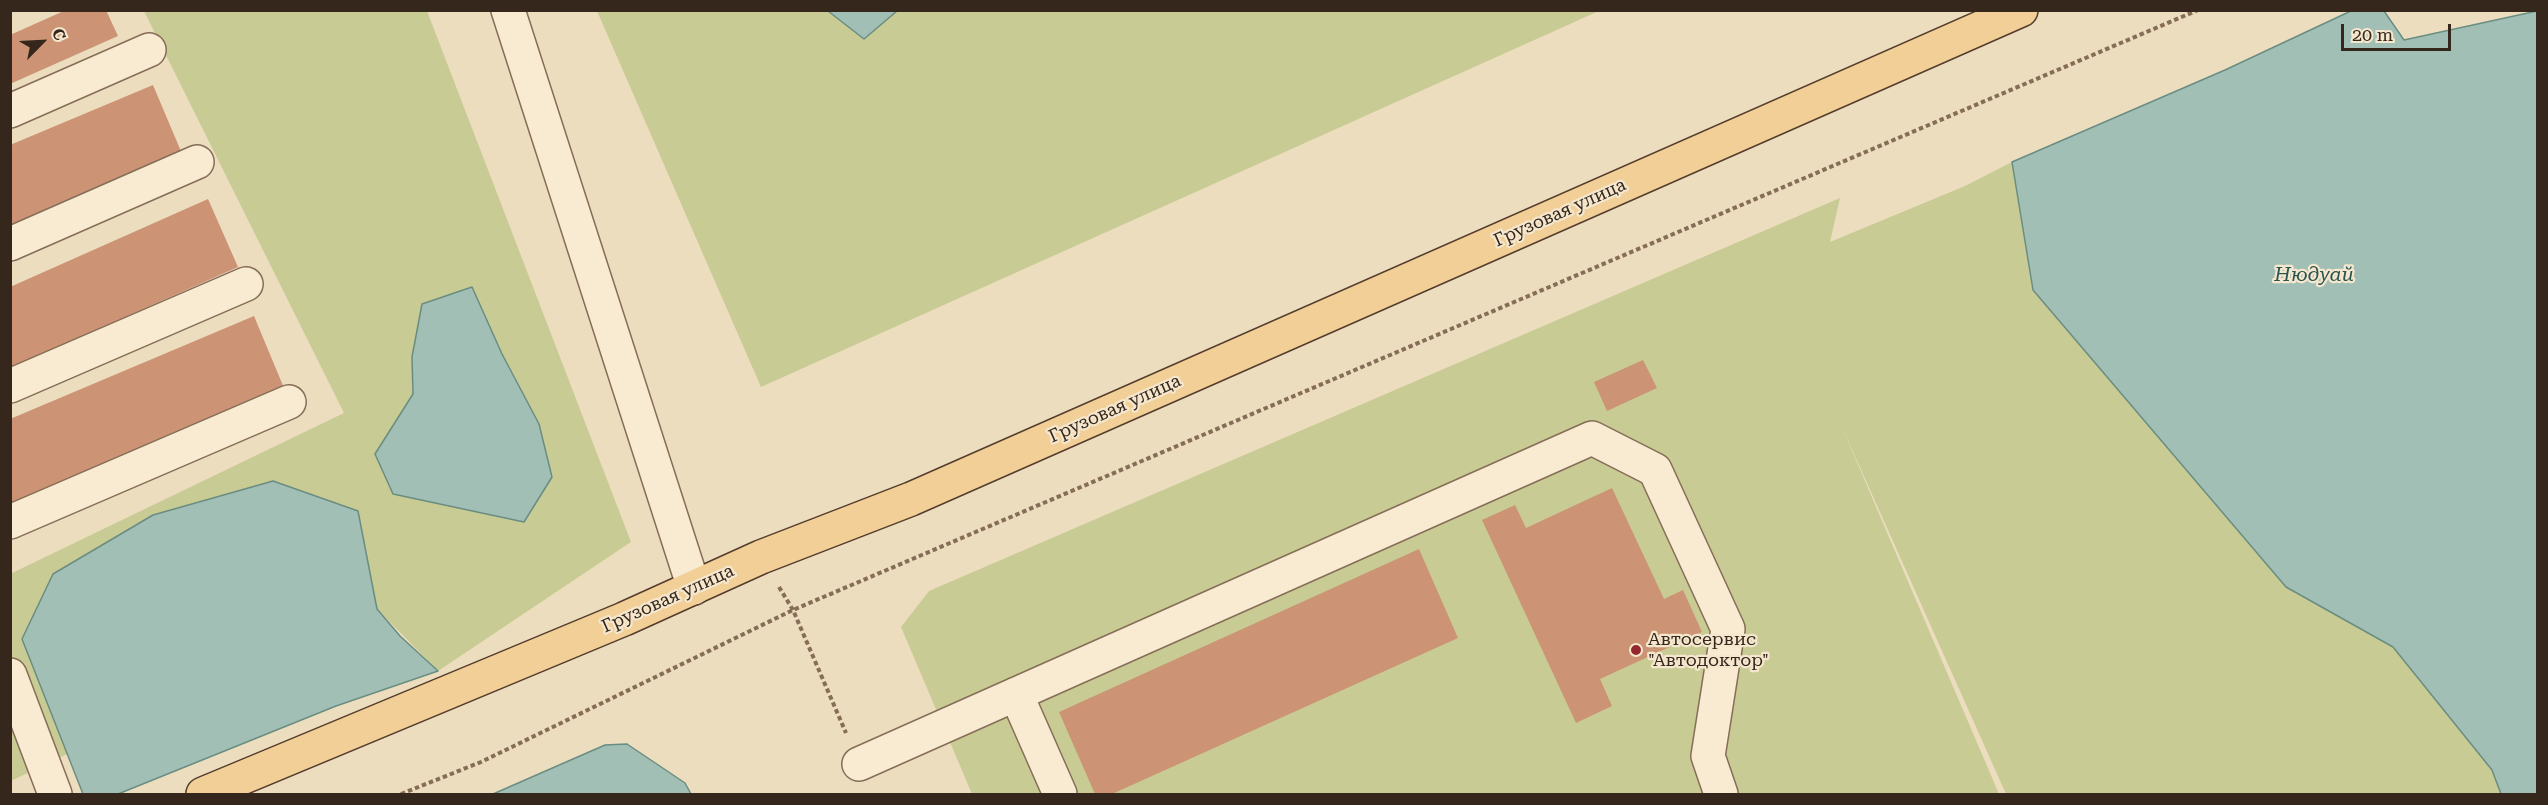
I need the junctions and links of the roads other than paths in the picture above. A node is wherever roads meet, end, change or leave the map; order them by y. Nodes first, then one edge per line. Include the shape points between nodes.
1 (508, 10) edge
2 (2021, 10) edge
3 (149, 50) dead end
4 (10, 111) edge
5 (197, 162) dead end
6 (10, 244) edge
7 (246, 284) dead end
8 (10, 386) edge
9 (289, 402) dead end
10 (10, 522) edge
11 (694, 588) junction
12 (10, 675) edge
13 (1016, 694) junction
14 (859, 764) road end
15 (55, 795) edge
16 (203, 795) edge
17 (1060, 795) edge
18 (1721, 795) edge

1 - 11 lane
2 - 11 main road, Грузовая улица via 911,499 761,557
3 - 4 lane
5 - 6 lane
7 - 8 lane
9 - 10 lane
11 - 16 main road, Грузовая улица
12 - 15 lane
13 - 14 lane
13 - 17 lane
13 - 18 lane via 1592,438 1655,470 1728,629 1708,756

